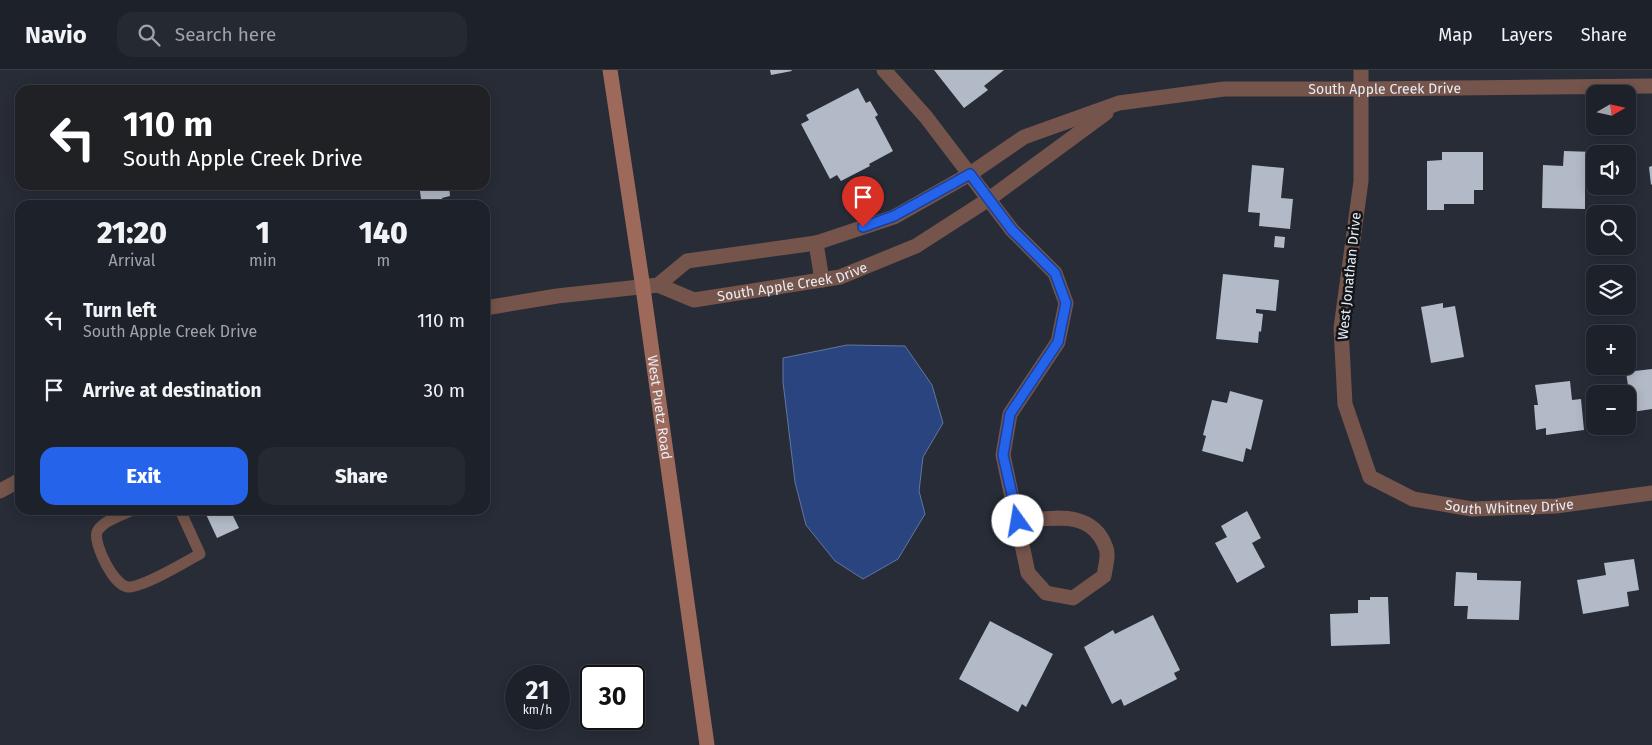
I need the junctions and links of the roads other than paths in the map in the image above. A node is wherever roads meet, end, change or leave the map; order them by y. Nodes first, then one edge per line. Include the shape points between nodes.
1 (610, 70) edge
2 (884, 70) edge
3 (1361, 70) edge
4 (1652, 86) edge
5 (1362, 90) junction
6 (1119, 103) junction
7 (970, 174) junction
8 (989, 199) junction
9 (816, 243) junction
10 (822, 280) junction
11 (651, 286) junction
12 (490, 307) edge
13 (1370, 477) joint
14 (15, 483) edge
15 (0, 491) edge
16 (1652, 493) edge
17 (123, 515) edge
18 (182, 515) edge
19 (1018, 521) junction
20 (707, 745) edge

1 - 11 street, West Puetz Road
2 - 7 street
3 - 5 street, West Jonathan Drive
4 - 5 street, South Apple Creek Drive
5 - 6 street, South Apple Creek Drive via 1224,89
5 - 13 street, West Jonathan Drive via 1361,181 1340,328 1345,404
6 - 7 street, South Apple Creek Drive via 1024,137
6 - 8 street, South Apple Creek Drive
7 - 8 street
7 - 9 street, South Apple Creek Drive via 894,216
8 - 10 street, South Apple Creek Drive via 916,246 840,277
8 - 19 street via 1012,230 1055,273 1066,303 1058,342 1010,414 1003,455
9 - 10 street
9 - 11 street, South Apple Creek Drive via 687,261
10 - 11 street, South Apple Creek Drive via 694,300
11 - 12 street, South Apple Creek Drive
11 - 20 street, West Puetz Road
13 - 16 street, South Whitney Drive via 1413,499 1472,509 1556,506
14 - 15 street
17 - 18 lane via 106,523 98,530 96,538 113,577 128,588 200,554
19 - 19 street via 1028,573 1046,593 1073,598 1104,576 1107,550 1094,527 1073,518

